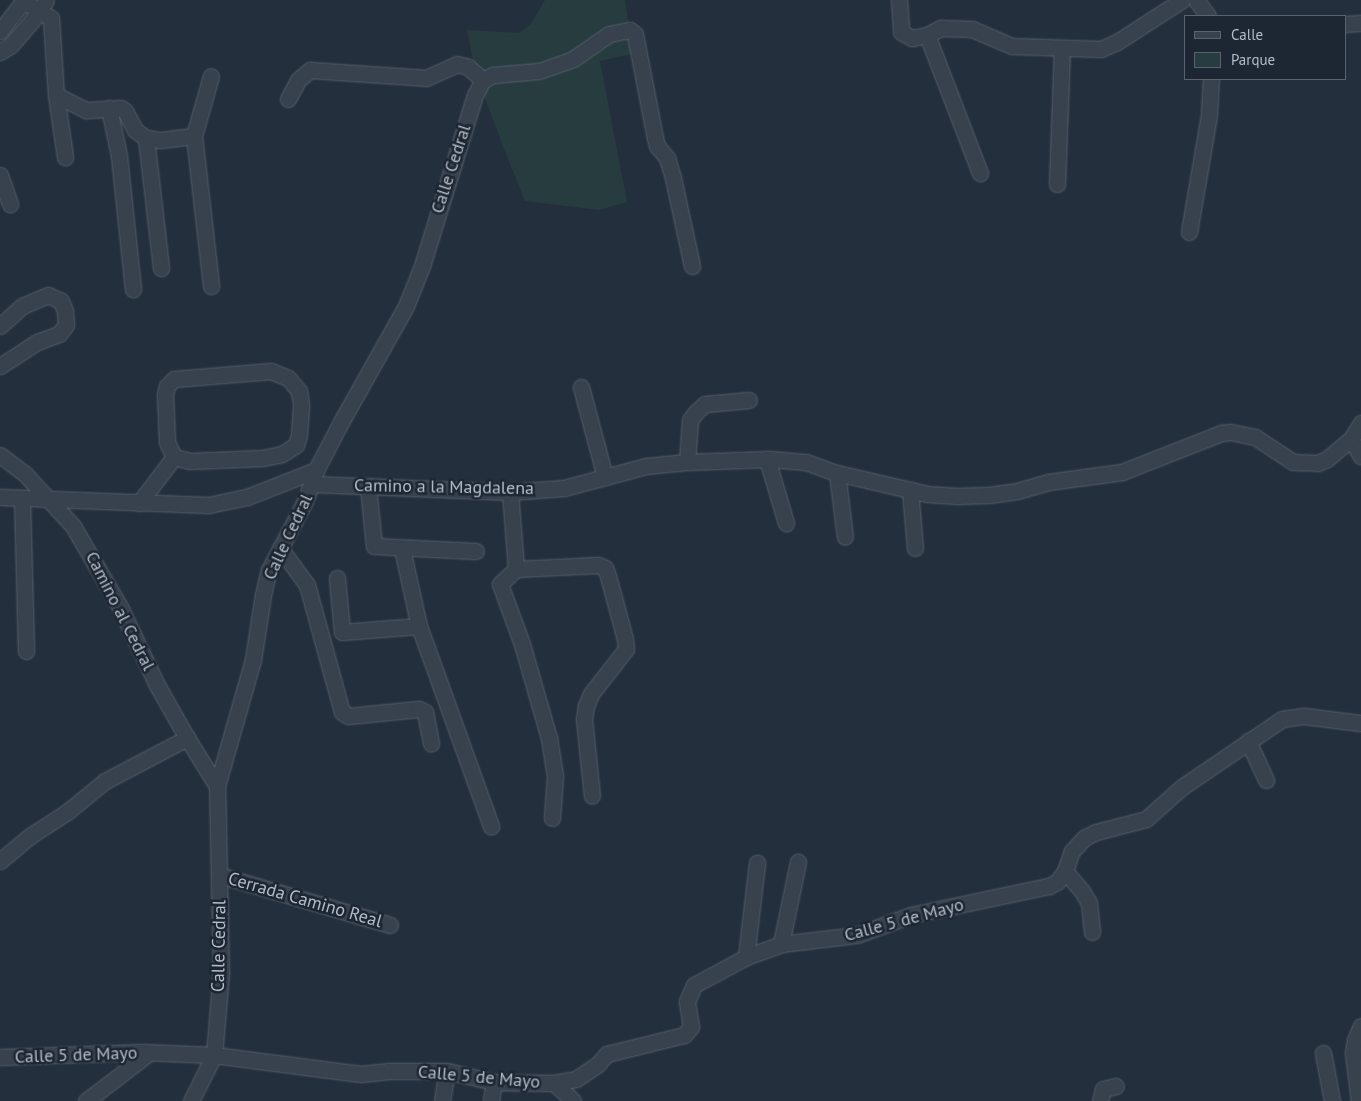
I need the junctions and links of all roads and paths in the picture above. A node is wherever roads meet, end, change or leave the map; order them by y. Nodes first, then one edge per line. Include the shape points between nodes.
1 (23, 0) edge
2 (899, 0) edge
3 (1182, 0) edge
4 (1196, 0) edge
5 (42, 6) edge
6 (1207, 15) edge
7 (1361, 23) edge
8 (1346, 24) edge
9 (0, 31) edge
10 (927, 35) junction
11 (1062, 49) junction
12 (0, 52) edge
13 (210, 76) dead end
14 (484, 80) junction
15 (1211, 80) edge
16 (56, 95) junction
17 (288, 99) dead end
18 (109, 108) junction
19 (194, 136) junction
20 (146, 138) junction
21 (65, 157) dead end
22 (980, 173) dead end
23 (0, 175) edge
24 (1057, 184) dead end
25 (10, 204) dead end
26 (1189, 232) dead end
27 (692, 266) dead end
28 (161, 268) dead end
29 (211, 286) dead end
30 (133, 289) dead end
31 (0, 326) edge
32 (0, 366) edge
33 (581, 387) dead end
34 (750, 400) dead end
35 (1361, 423) edge
36 (1351, 439) junction
37 (0, 455) edge
38 (1361, 456) edge
39 (174, 457) junction
40 (767, 459) junction
41 (686, 462) junction
42 (837, 473) junction
43 (314, 477) junction
44 (605, 477) junction
45 (368, 487) junction
46 (910, 490) junction
47 (510, 492) junction
48 (0, 496) edge
49 (22, 498) junction
50 (50, 498) junction
51 (139, 503) junction
52 (786, 523) dead end
53 (845, 537) dead end
54 (280, 548) junction
55 (915, 548) dead end
56 (402, 549) junction
57 (476, 552) dead end
58 (516, 569) junction
59 (337, 578) dead end
60 (419, 626) junction
61 (26, 651) dead end
62 (1361, 723) edge
63 (186, 738) junction
64 (1248, 741) junction
65 (431, 743) dead end
66 (1266, 780) dead end
67 (217, 786) junction
68 (592, 796) dead end
69 (552, 818) dead end
70 (491, 826) dead end
71 (0, 861) edge
72 (757, 862) dead end
73 (798, 862) dead end
74 (1065, 871) junction
75 (219, 875) junction
76 (390, 926) dead end
77 (1092, 932) dead end
78 (782, 944) junction
79 (746, 957) junction
80 (1361, 1026) edge
81 (149, 1053) junction
82 (1323, 1053) dead end
83 (214, 1055) junction
84 (0, 1057) edge
85 (447, 1071) junction
86 (494, 1082) junction
87 (1116, 1086) dead end
88 (558, 1091) edge
89 (86, 1101) edge
90 (191, 1101) edge
91 (442, 1101) edge
92 (491, 1101) edge
93 (574, 1101) edge
94 (1100, 1101) edge
95 (1332, 1101) edge
96 (1359, 1101) edge

1 - 5 street
1 - 9 street
2 - 10 street via 902,32 912,38
3 - 11 street via 1101,49
4 - 6 street
5 - 12 street via 11,45
5 - 16 street via 51,18
7 - 8 street
10 - 11 street via 941,28 972,29 1012,46
10 - 22 street
11 - 24 street
13 - 19 street
14 - 17 street via 468,67 457,64 426,78 310,70 298,80
14 - 27 street via 493,75 539,71 573,59 609,34 630,30 635,34 655,138 657,146 668,158
14 - 43 street, Calle Cedral via 476,95 422,266 406,306
15 - 26 street via 1209,115
16 - 18 street via 86,110
16 - 21 street
18 - 20 street via 125,111 135,130
18 - 30 street via 119,156
19 - 20 street via 161,140
19 - 29 street
20 - 28 street
23 - 25 street
31 - 32 street via 22,306 48,295 61,301 66,325 59,334 36,342
33 - 44 street
34 - 41 street via 705,404 696,412 690,420
35 - 36 street, Camino a la Magdalena
36 - 38 street
36 - 46 street, Camino a la Magdalena via 1327,459 1306,464 1288,459 1255,437 1221,433 1122,472 989,494 957,496
37 - 50 street, Camino al Cedral
39 - 39 street via 229,460 282,454 296,445 299,435 302,404 299,391 288,378 271,371 174,379 166,386 164,394 167,442
39 - 51 street
40 - 41 street, Camino a la Magdalena
40 - 42 street, Camino a la Magdalena via 806,462
40 - 52 street
41 - 44 street, Camino a la Magdalena via 646,466
42 - 46 street, Camino a la Magdalena
42 - 53 street
43 - 45 street, Camino a la Magdalena
43 - 51 street, Camino a la Magdalena via 209,505
43 - 54 street, Calle Cedral
44 - 47 street, Camino a la Magdalena via 564,488
45 - 47 street, Camino a la Magdalena
45 - 56 street via 374,546
46 - 55 street
47 - 58 street
48 - 49 street, Camino a la Magdalena
49 - 50 street, Camino a la Magdalena
49 - 61 street
50 - 51 street, Camino a la Magdalena
50 - 63 street, Camino al Cedral via 89,549
54 - 65 street via 307,586 342,712 348,716 425,712
54 - 67 street, Calle Cedral via 269,570 253,660
56 - 57 street
56 - 60 street
58 - 68 street via 598,565 605,568 608,576 626,649 591,694 586,706 584,720
58 - 69 street via 500,584 549,738 555,776
59 - 60 street via 342,632
60 - 70 street
62 - 64 street, Calle 5 de Mayo via 1292,716
63 - 67 street, Camino al Cedral
63 - 71 street via 106,781
64 - 66 street
64 - 74 street, Calle 5 de Mayo via 1182,787 1146,820 1084,838 1072,851
67 - 75 street, Calle Cedral
72 - 79 street
73 - 78 street
74 - 77 street via 1089,903
74 - 78 street, Calle 5 de Mayo via 1057,882 1049,886 911,915 857,935
75 - 76 street, Cerrada Camino Real
75 - 83 street, Calle Cedral via 221,973
78 - 79 street, Calle 5 de Mayo
79 - 88 street, Calle 5 de Mayo via 694,985 687,1001 691,1028 684,1035 607,1054 586,1074
80 - 96 street via 1353,1053
81 - 83 street, Calle 5 de Mayo
81 - 84 street, Calle 5 de Mayo
81 - 89 street
82 - 95 street
83 - 85 street, Calle 5 de Mayo via 361,1074
83 - 90 street
85 - 86 street, Calle 5 de Mayo
85 - 91 street
86 - 88 street, Calle 5 de Mayo
86 - 92 street
87 - 94 street via 1104,1089
88 - 93 street

